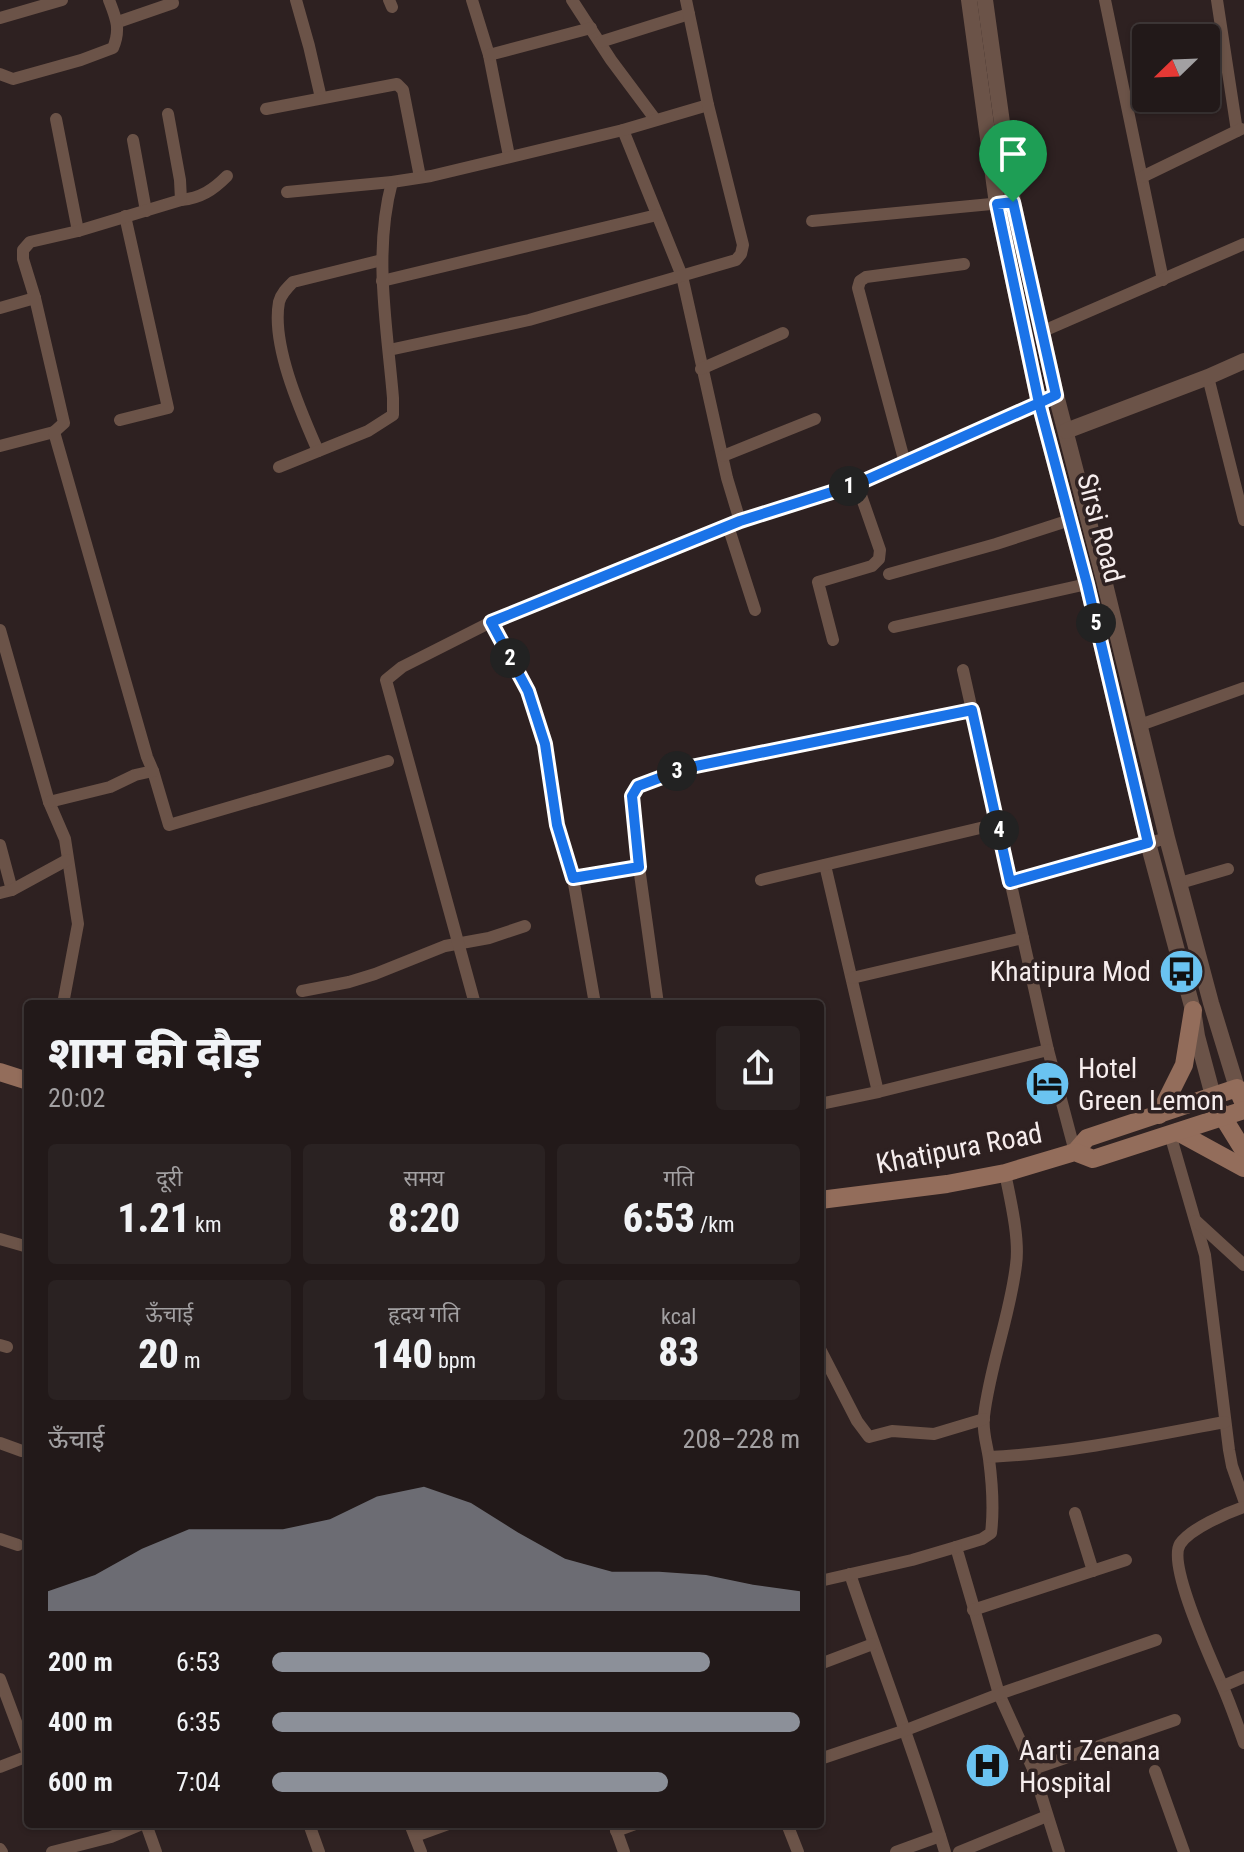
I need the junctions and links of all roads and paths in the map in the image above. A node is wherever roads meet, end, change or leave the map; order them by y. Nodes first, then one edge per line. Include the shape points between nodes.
1 (62, 0) edge
2 (109, 0) edge
3 (172, 0) edge
4 (296, 0) edge
5 (472, 0) edge
6 (572, 0) edge
7 (686, 0) edge
8 (969, 0) edge
9 (985, 0) edge
10 (1105, 0) edge
11 (1217, 0) edge
12 (689, 14) junction
13 (0, 18) edge
14 (118, 22) junction
15 (591, 28) junction
16 (600, 42) junction
17 (489, 55) junction
18 (0, 74) edge
19 (321, 98) junction
20 (708, 105) junction
21 (266, 109) dead end
22 (168, 114) dead end
23 (56, 119) dead end
24 (655, 119) junction
25 (1240, 129) edge
26 (623, 130) junction
27 (133, 140) dead end
28 (509, 156) junction
29 (227, 176) dead end
30 (420, 177) junction
31 (1142, 177) junction
32 (392, 182) junction
33 (287, 192) dead end
34 (181, 200) junction
35 (1005, 203) junction
36 (146, 211) junction
37 (657, 215) junction
38 (125, 216) junction
39 (812, 221) dead end
40 (78, 231) junction
41 (1244, 244) edge
42 (382, 260) junction
43 (964, 264) dead end
44 (682, 276) junction
45 (1163, 280) junction
46 (382, 281) junction
47 (35, 298) junction
48 (0, 308) edge
49 (1041, 332) junction
50 (783, 333) dead end
51 (389, 350) junction
52 (1244, 361) edge
53 (701, 369) junction
54 (1208, 377) junction
55 (1056, 395) junction
56 (1039, 403) junction
57 (815, 419) dead end
58 (120, 420) dead end
59 (1066, 431) junction
60 (54, 432) junction
61 (0, 446) edge
62 (318, 451) junction
63 (723, 456) junction
64 (905, 463) junction
65 (279, 467) dead end
66 (1238, 467) edge
67 (857, 484) junction
68 (1070, 520) junction
69 (1244, 520) edge
70 (734, 524) junction
71 (889, 574) dead end
72 (1087, 584) junction
73 (755, 610) dead end
74 (491, 622) junction
75 (894, 627) dead end
76 (0, 630) edge
77 (833, 640) dead end
78 (963, 670) dead end
79 (1244, 688) edge
80 (972, 710) junction
81 (1140, 725) junction
82 (388, 761) dead end
83 (153, 771) junction
84 (49, 802) junction
85 (997, 824) junction
86 (1167, 838) junction
87 (1148, 843) junction
88 (0, 845) edge
89 (67, 860) junction
90 (825, 865) junction
91 (639, 867) junction
92 (1228, 869) dead end
93 (573, 878) junction
94 (761, 880) dead end
95 (1010, 882) junction
96 (1180, 883) junction
97 (6, 891) edge
98 (525, 926) dead end
99 (1023, 938) junction
100 (458, 944) junction
101 (852, 978) junction
102 (302, 991) dead end
103 (64, 1000) edge
104 (474, 1000) edge
105 (594, 1000) edge
106 (657, 1000) edge
107 (1193, 1010) junction
108 (1048, 1050) junction
109 (1237, 1064) edge
110 (0, 1072) edge
111 (24, 1080) edge
112 (878, 1092) junction
113 (1213, 1096) junction
114 (1242, 1100) edge
115 (824, 1103) edge
116 (1159, 1115) junction
117 (1223, 1117) junction
118 (1174, 1133) junction
119 (1244, 1151) edge
120 (1075, 1152) junction
121 (1244, 1168) edge
122 (1005, 1173) junction
123 (824, 1199) edge
124 (1194, 1219) junction
125 (0, 1239) edge
126 (24, 1246) edge
127 (1244, 1265) edge
128 (824, 1357) edge
129 (984, 1419) junction
130 (1225, 1422) junction
131 (0, 1443) edge
132 (22, 1451) dead end
133 (989, 1457) junction
134 (1242, 1490) edge
135 (1244, 1507) edge
136 (1075, 1513) dead end
137 (0, 1539) edge
138 (18, 1545) dead end
139 (956, 1547) junction
140 (1126, 1560) dead end
141 (1093, 1571) junction
142 (850, 1574) junction
143 (824, 1580) edge
144 (973, 1610) junction
145 (1156, 1640) dead end
146 (873, 1644) junction
147 (824, 1662) edge
148 (1244, 1677) edge
149 (0, 1679) edge
150 (1223, 1686) junction
151 (999, 1694) junction
152 (1175, 1720) dead end
153 (906, 1730) junction
154 (1244, 1743) edge
155 (24, 1744) edge
156 (24, 1757) edge
157 (824, 1758) edge
158 (0, 1767) edge
159 (1033, 1769) junction
160 (1155, 1771) dead end
161 (1047, 1816) junction
162 (134, 1828) edge
163 (146, 1828) edge
164 (310, 1828) edge
165 (615, 1828) edge
166 (789, 1828) edge
167 (413, 1830) edge
168 (940, 1836) junction
169 (621, 1851) edge
170 (52, 1852) edge
171 (156, 1852) edge
172 (319, 1852) edge
173 (421, 1852) edge
174 (798, 1852) edge
175 (896, 1852) edge
176 (945, 1852) edge
177 (959, 1852) edge
178 (1059, 1852) edge
179 (1184, 1852) edge

1 - 13 street
2 - 14 street
3 - 14 street
4 - 19 street
5 - 17 street
6 - 15 street
7 - 12 street
8 - 35 street, Sirsi Road
9 - 35 street, Sirsi Road
10 - 31 street
11 - 25 street
12 - 16 street
12 - 20 street
14 - 18 street via 113,48 13,79
15 - 16 street
15 - 17 street
16 - 24 street
17 - 28 street
19 - 21 street
19 - 30 street via 397,84 403,90
20 - 24 street
20 - 44 street via 743,245 736,260
22 - 34 street
23 - 40 street
24 - 26 street
25 - 31 street
26 - 28 street
26 - 37 street
27 - 36 street
28 - 30 street
29 - 34 street via 212,190
30 - 32 street
31 - 45 street
32 - 33 street
32 - 42 street
34 - 36 street
35 - 39 street
35 - 49 street, Sirsi Road
35 - 56 street, Sirsi Road
36 - 38 street
37 - 44 street
37 - 46 street
38 - 40 street
38 - 58 street via 168,408
40 - 47 street via 30,242 23,250
41 - 45 street
42 - 46 street
42 - 62 street via 293,282 279,302 285,362
43 - 64 street via 860,281
44 - 51 street via 529,320
44 - 53 street
45 - 49 street
46 - 51 street
47 - 48 street
47 - 60 street via 64,423
49 - 55 street, Sirsi Road
50 - 53 street
51 - 62 street via 393,415
52 - 54 street
53 - 63 street
54 - 59 street
54 - 66 street
55 - 56 street
55 - 59 street, Sirsi Road
56 - 64 street
56 - 68 street, Sirsi Road
57 - 63 street
59 - 81 street, Sirsi Road
60 - 61 street
60 - 83 street
62 - 65 street
63 - 70 street
64 - 67 street
66 - 69 street
67 - 70 street
67 - 77 street via 879,559 872,566 818,582
68 - 71 street
68 - 72 street, Sirsi Road
70 - 73 street
70 - 74 street
72 - 75 street
72 - 87 street, Sirsi Road
74 - 93 street via 528,691 545,744 557,825
74 - 100 street via 386,680
76 - 84 street
78 - 80 street
79 - 81 street
80 - 85 street
80 - 91 street via 686,768 638,786 632,796
81 - 86 street, Sirsi Road
82 - 83 street via 169,825
83 - 84 street
84 - 89 street via 65,839
85 - 90 street
85 - 95 street
86 - 87 street
86 - 96 street, Sirsi Road
87 - 95 street
87 - 107 street, Sirsi Road
88 - 97 street
89 - 97 street
89 - 103 street via 78,924
90 - 94 street
90 - 101 street
91 - 93 street
91 - 106 street
92 - 96 street
93 - 105 street
95 - 99 street
96 - 109 street, Sirsi Road
98 - 100 street
99 - 101 street
99 - 108 street
100 - 102 street via 349,982
100 - 104 street
101 - 112 street
107 - 113 street, Sirsi Road
107 - 116 main road via 1184,1065
108 - 112 street
108 - 120 street
109 - 114 street, Sirsi Road
110 - 111 main road
112 - 115 street
113 - 114 main road
113 - 116 main road
113 - 117 main road, Sirsi Road
114 - 117 main road, Khatipura Road
116 - 120 main road via 1087,1138
117 - 118 main road, Khatipura Road
117 - 119 main road, Sirsi Road
118 - 120 main road, Khatipura Road via 1093,1159
118 - 121 main road
118 - 124 street
120 - 122 main road, Khatipura Road
122 - 123 main road, Khatipura Road
122 - 129 street via 1017,1262
124 - 127 street
124 - 130 street via 1205,1255
125 - 126 street
128 - 129 street via 869,1437 892,1431 934,1434
129 - 133 street
130 - 133 street via 1081,1449
130 - 134 street
131 - 132 street
133 - 139 street via 991,1533
135 - 150 street via 1202,1527 1178,1551 1181,1579
136 - 141 street
137 - 138 street
139 - 142 street
139 - 144 street
140 - 141 street
141 - 144 street
142 - 143 street
142 - 146 street
144 - 151 street
145 - 151 street
146 - 147 street
146 - 153 street
148 - 150 street
149 - 155 street
150 - 154 street
151 - 153 street
151 - 159 street
152 - 159 street
153 - 157 street
153 - 168 street
156 - 158 street
159 - 161 street
160 - 179 street
161 - 177 street
161 - 178 street
162 - 170 street
163 - 171 street
164 - 172 street
165 - 169 street
166 - 174 street
167 - 173 street
168 - 175 street
168 - 176 street

